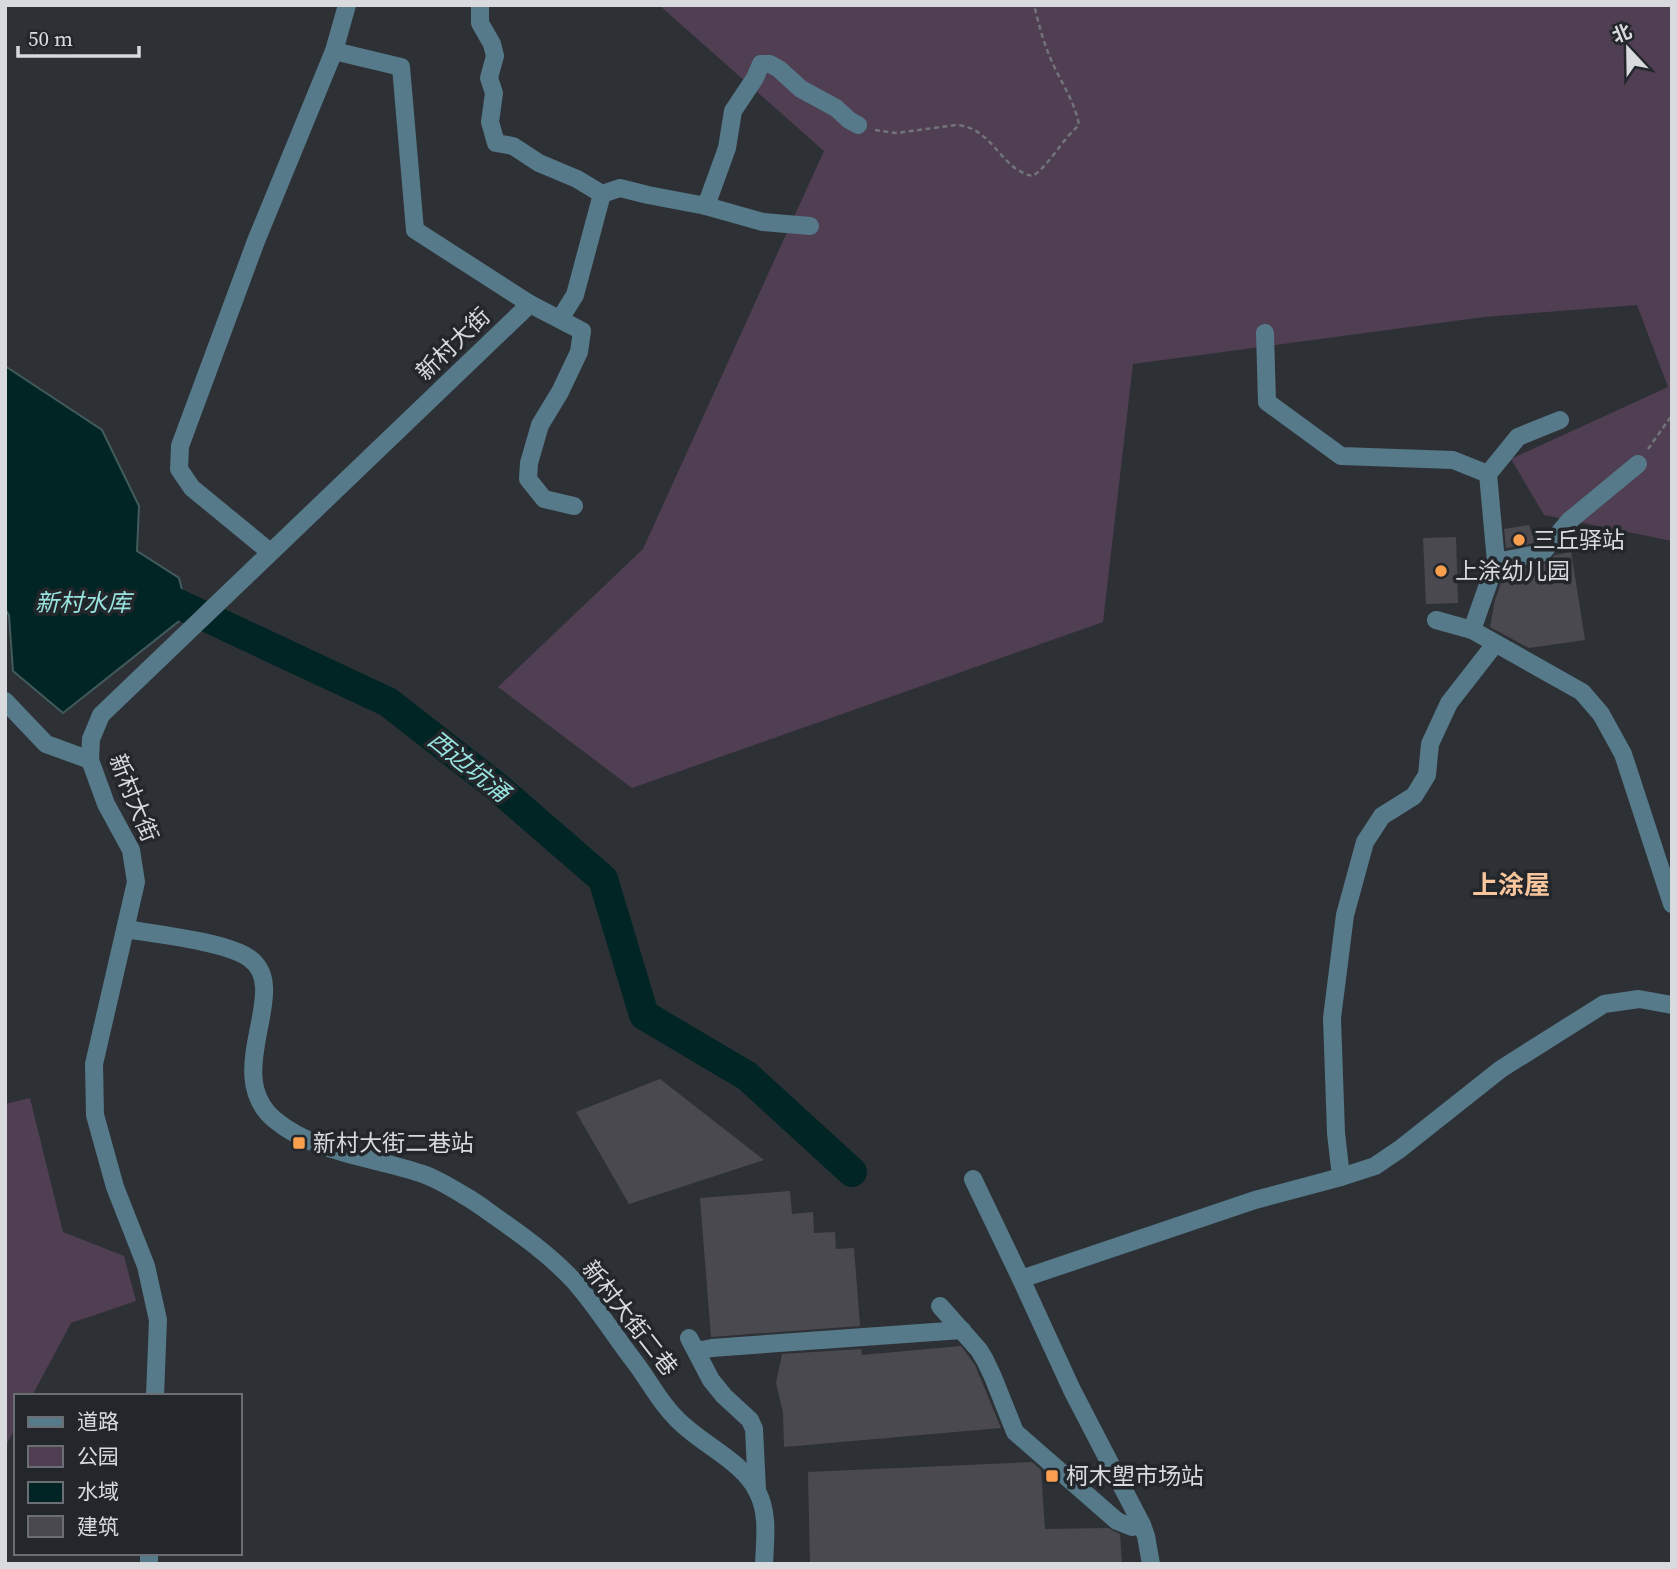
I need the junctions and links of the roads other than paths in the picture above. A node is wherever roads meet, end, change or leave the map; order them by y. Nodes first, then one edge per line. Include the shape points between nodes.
1 (347, 5) edge
2 (480, 5) edge
3 (334, 51) junction
4 (858, 125) road end
5 (602, 194) junction
6 (706, 206) junction
7 (810, 226) dead end
8 (530, 304) junction
9 (560, 319) junction
10 (1265, 333) dead end
11 (1560, 420) dead end
12 (1637, 464) road end
13 (1488, 474) junction
14 (575, 506) dead end
15 (270, 552) junction
16 (1496, 562) junction
17 (1436, 620) dead end
18 (1472, 630) junction
19 (1495, 644) junction
20 (5, 701) edge
21 (90, 760) junction
22 (1672, 904) edge
23 (126, 929) junction
24 (1672, 1005) edge
25 (1341, 1177) junction
26 (973, 1179) dead end
27 (1021, 1279) junction
28 (940, 1306) dead end
29 (962, 1330) junction
30 (155, 1394) edge
31 (757, 1490) junction
32 (1142, 1525) junction
33 (764, 1564) edge
34 (1151, 1564) edge

1 - 3 street
2 - 5 street via 480,23 495,56 489,78 494,93 490,121 496,143 513,146
3 - 8 street via 401,67 415,230
3 - 15 street via 256,241 180,446 179,469 192,488
4 - 6 street via 801,89 779,69 761,64 733,111 727,148
5 - 6 street via 620,188
5 - 9 street via 575,295
6 - 7 street via 763,222
8 - 9 street
8 - 15 street, 新村大街
9 - 14 street via 582,331 579,352 540,425 528,479 544,499
10 - 13 street via 1267,402 1341,456 1453,460
11 - 13 street via 1518,437
12 - 16 street via 1569,521 1542,553
13 - 16 street
15 - 21 street, 新村大街 via 101,715 91,740
16 - 18 street
17 - 18 street
18 - 19 street
19 - 22 street via 1582,692 1601,714 1623,754
19 - 25 street via 1449,703 1430,744 1427,775 1414,796 1382,816 1365,842 1345,915 1332,1018
20 - 21 street via 46,744
21 - 23 street, 新村大街 via 106,804 131,850 136,882
23 - 30 street, 新村大街 via 94,1063 94,1115 115,1187 146,1266 158,1320
23 - 31 street, 新村大街二巷 via 219,946 256,963 266,986 254,1082 273,1119 318,1143 425,1174 468,1197 530,1241 573,1280 673,1415 734,1464
24 - 25 street via 1639,999 1604,1004 1501,1069 1375,1166
25 - 27 street via 1255,1200
26 - 27 street
27 - 32 street
28 - 29 street
29 - 31 street via 712,1348 693,1345 712,1380 754,1429
29 - 32 street via 985,1360 1015,1432 1104,1512 1132,1527
31 - 33 street, 新村大街二巷 via 765,1521
32 - 34 street

